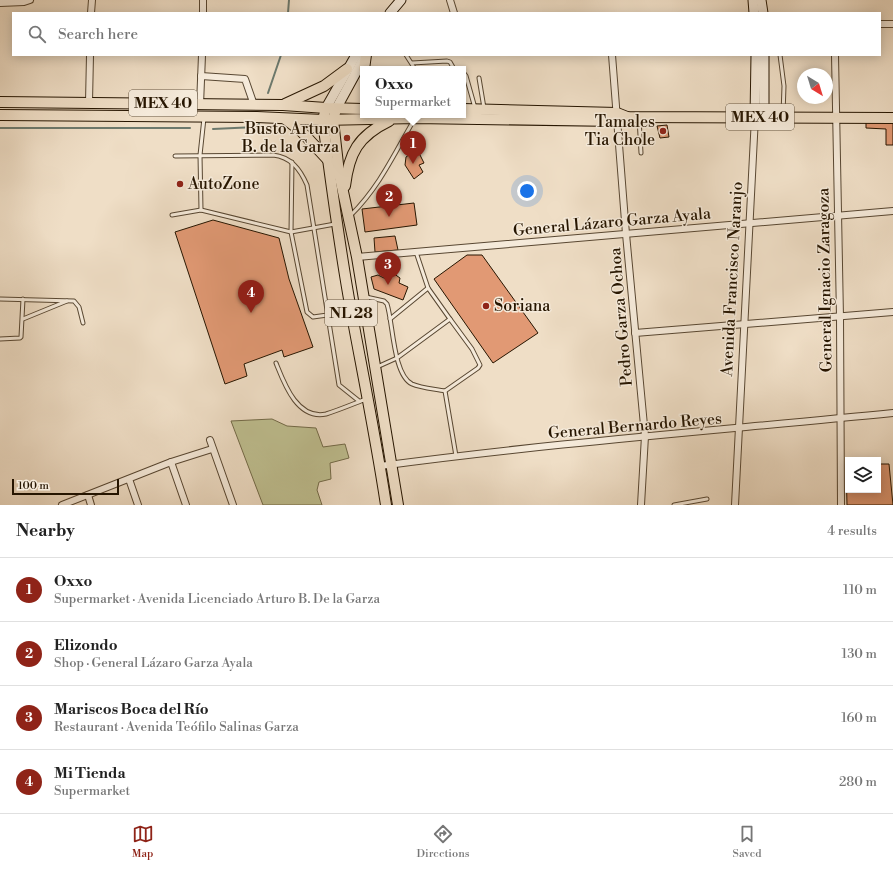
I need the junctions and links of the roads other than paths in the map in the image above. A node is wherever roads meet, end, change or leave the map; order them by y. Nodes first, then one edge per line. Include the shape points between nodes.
1 (92, 0) edge
2 (203, 0) edge
3 (401, 0) edge
4 (450, 0) edge
5 (753, 0) edge
6 (761, 0) edge
7 (27, 1) edge
8 (0, 3) edge
9 (91, 12) edge
10 (203, 12) edge
11 (391, 12) edge
12 (454, 12) edge
13 (754, 12) edge
14 (763, 12) edge
15 (881, 24) edge
16 (893, 24) edge
17 (90, 56) edge
18 (202, 56) edge
19 (355, 56) edge
20 (365, 56) edge
21 (366, 56) edge
22 (407, 56) edge
23 (612, 56) edge
24 (756, 56) edge
25 (764, 56) edge
26 (780, 56) edge
27 (835, 56) edge
28 (412, 63) junction
29 (364, 66) edge
30 (414, 66) edge
31 (452, 66) edge
32 (347, 69) junction
33 (201, 76) junction
34 (466, 76) edge
35 (479, 78) dead end
36 (0, 102) edge
37 (89, 102) junction
38 (187, 104) junction
39 (200, 105) junction
40 (228, 105) junction
41 (254, 105) junction
42 (283, 105) junction
43 (330, 109) junction
44 (360, 109) edge
45 (466, 109) edge
46 (480, 110) junction
47 (0, 115) edge
48 (72, 115) junction
49 (111, 115) junction
50 (204, 117) junction
51 (466, 117) edge
52 (617, 117) junction
53 (638, 117) junction
54 (759, 117) junction
55 (783, 117) junction
56 (406, 118) edge
57 (415, 118) edge
58 (835, 118) junction
59 (893, 118) edge
60 (285, 119) junction
61 (395, 119) junction
62 (328, 120) junction
63 (641, 153) dead end
64 (200, 155) junction
65 (175, 156) dead end
66 (328, 160) junction
67 (292, 162) junction
68 (343, 198) junction
69 (201, 210) junction
70 (893, 211) edge
71 (172, 216) dead end
72 (838, 217) junction
73 (348, 218) junction
74 (337, 223) junction
75 (750, 223) junction
76 (314, 228) junction
77 (291, 232) junction
78 (626, 234) junction
79 (416, 252) junction
80 (357, 257) junction
81 (428, 288) junction
82 (347, 289) junction
83 (362, 291) junction
84 (0, 299) edge
85 (23, 299) junction
86 (69, 301) junction
87 (351, 311) junction
88 (893, 312) edge
89 (328, 314) junction
90 (840, 317) junction
91 (23, 319) junction
92 (390, 319) junction
93 (450, 319) junction
94 (83, 323) dead end
95 (744, 325) junction
96 (635, 333) junction
97 (0, 339) edge
98 (397, 358) junction
99 (276, 363) dead end
100 (375, 368) junction
101 (445, 390) junction
102 (364, 400) junction
103 (893, 413) edge
104 (840, 418) junction
105 (740, 429) junction
106 (645, 436) junction
107 (210, 440) dead end
108 (212, 448) junction
109 (456, 457) junction
110 (171, 462) junction
111 (391, 464) junction
112 (380, 466) junction
113 (129, 479) junction
114 (88, 495) junction
115 (707, 499) dead end
116 (62, 505) edge
117 (91, 505) edge
118 (138, 505) edge
119 (186, 505) edge
120 (233, 505) edge
121 (386, 505) edge
122 (398, 505) edge
123 (641, 505) edge
124 (674, 505) edge
125 (735, 505) edge
126 (841, 505) edge

1 - 9 street
2 - 10 street
3 - 11 main road
4 - 12 street
5 - 13 main road
6 - 14 main road
7 - 8 street
15 - 16 street
17 - 37 street
18 - 33 street
19 - 32 main road
20 - 43 main road
21 - 29 main road
22 - 28 lane
23 - 52 street, Pedro Garza Ochoa
24 - 54 main road, Avenida Francisco Naranjo
25 - 54 main road, Avenida Francisco Naranjo
26 - 55 lane via 784,86
27 - 58 street, General Ignacio Zaragoza
28 - 30 lane
28 - 31 lane via 447,61
32 - 42 main road via 324,86
32 - 43 main road
33 - 39 street
33 - 41 street via 245,79
34 - 46 lane
35 - 46 lane
36 - 37 main road, MEX 40
37 - 38 main road, MEX 40
37 - 48 main road
37 - 49 main road
38 - 39 main road, MEX 40
38 - 50 main road
39 - 40 main road, MEX 40
40 - 41 main road, MEX 40
40 - 50 main road
41 - 42 main road, MEX 40
42 - 43 main road, MEX 40
43 - 44 main road, MEX 40
43 - 62 main road, NL 28
45 - 46 main road, MEX 40
46 - 52 main road, MEX 40
47 - 48 main road, MEX 40
48 - 49 main road, MEX 40
49 - 50 main road, MEX 40
50 - 60 main road, MEX 40
50 - 64 lane
51 - 52 main road, MEX 40
52 - 53 main road, MEX 40
52 - 78 street, Pedro Garza Ochoa
53 - 54 main road, MEX 40
53 - 63 lane
54 - 55 main road, MEX 40
54 - 75 street, Avenida Francisco Naranjo
55 - 58 main road, MEX 40
56 - 61 main road, MEX 40
57 - 73 lane via 378,184
58 - 59 main road, MEX 40
58 - 72 street, General Ignacio Zaragoza
60 - 62 main road, MEX 40
60 - 66 main road via 302,131
61 - 62 main road, MEX 40
61 - 68 main road via 376,128 355,150 348,165
62 - 66 main road, NL 28
62 - 68 main road, NL 28
64 - 65 lane
64 - 67 lane via 273,155 282,156
64 - 69 lane
66 - 74 main road, NL 28
67 - 76 lane via 307,185
67 - 77 lane
68 - 73 main road, NL 28
69 - 71 lane
69 - 77 lane
70 - 72 street, General Lázaro Garza Ayala
72 - 75 street, General Lázaro Garza Ayala
72 - 90 street, General Ignacio Zaragoza
73 - 80 main road, NL 28
74 - 76 lane
74 - 82 main road, NL 28
75 - 78 street, General Lázaro Garza Ayala
75 - 95 street, Avenida Francisco Naranjo
76 - 77 lane
76 - 89 lane
77 - 89 lane via 307,312 312,317
78 - 79 street, General Lázaro Garza Ayala
78 - 96 street, Pedro Garza Ochoa
79 - 80 street, General Lázaro Garza Ayala
79 - 81 lane
80 - 83 main road, NL 28
81 - 92 lane
81 - 93 lane
82 - 83 main road
82 - 87 main road, NL 28
83 - 92 lane via 384,301
83 - 100 main road, NL 28
84 - 85 lane
85 - 86 lane
85 - 91 lane
86 - 91 lane
86 - 94 lane via 77,304
87 - 89 lane
87 - 102 main road, NL 28
88 - 90 street
89 - 102 lane via 338,386
90 - 95 street
90 - 104 street, General Ignacio Zaragoza
91 - 97 lane via 20,338
92 - 98 lane
93 - 98 lane
93 - 101 lane via 472,349 480,365
95 - 96 street
95 - 105 street, Avenida Francisco Naranjo
96 - 106 street, Pedro Garza Ochoa
98 - 100 lane
98 - 101 lane via 410,383
99 - 102 lane via 287,389 306,411 325,414
100 - 111 main road, NL 28
101 - 109 lane
102 - 112 main road, NL 28
103 - 104 street, General Bernardo Reyes
104 - 105 street, General Bernardo Reyes
104 - 126 street, General Ignacio Zaragoza
105 - 106 street, General Bernardo Reyes
105 - 125 street, Avenida Francisco Naranjo
106 - 109 street, General Bernardo Reyes
106 - 123 street, Pedro Garza Ochoa
107 - 108 street
108 - 110 street
108 - 120 street
109 - 111 street, General Bernardo Reyes
110 - 113 street
110 - 119 street
111 - 112 street, General Bernardo Reyes
111 - 122 main road, NL 28
112 - 121 main road, NL 28
113 - 114 street
113 - 118 street
114 - 116 street
114 - 117 street
115 - 124 lane

